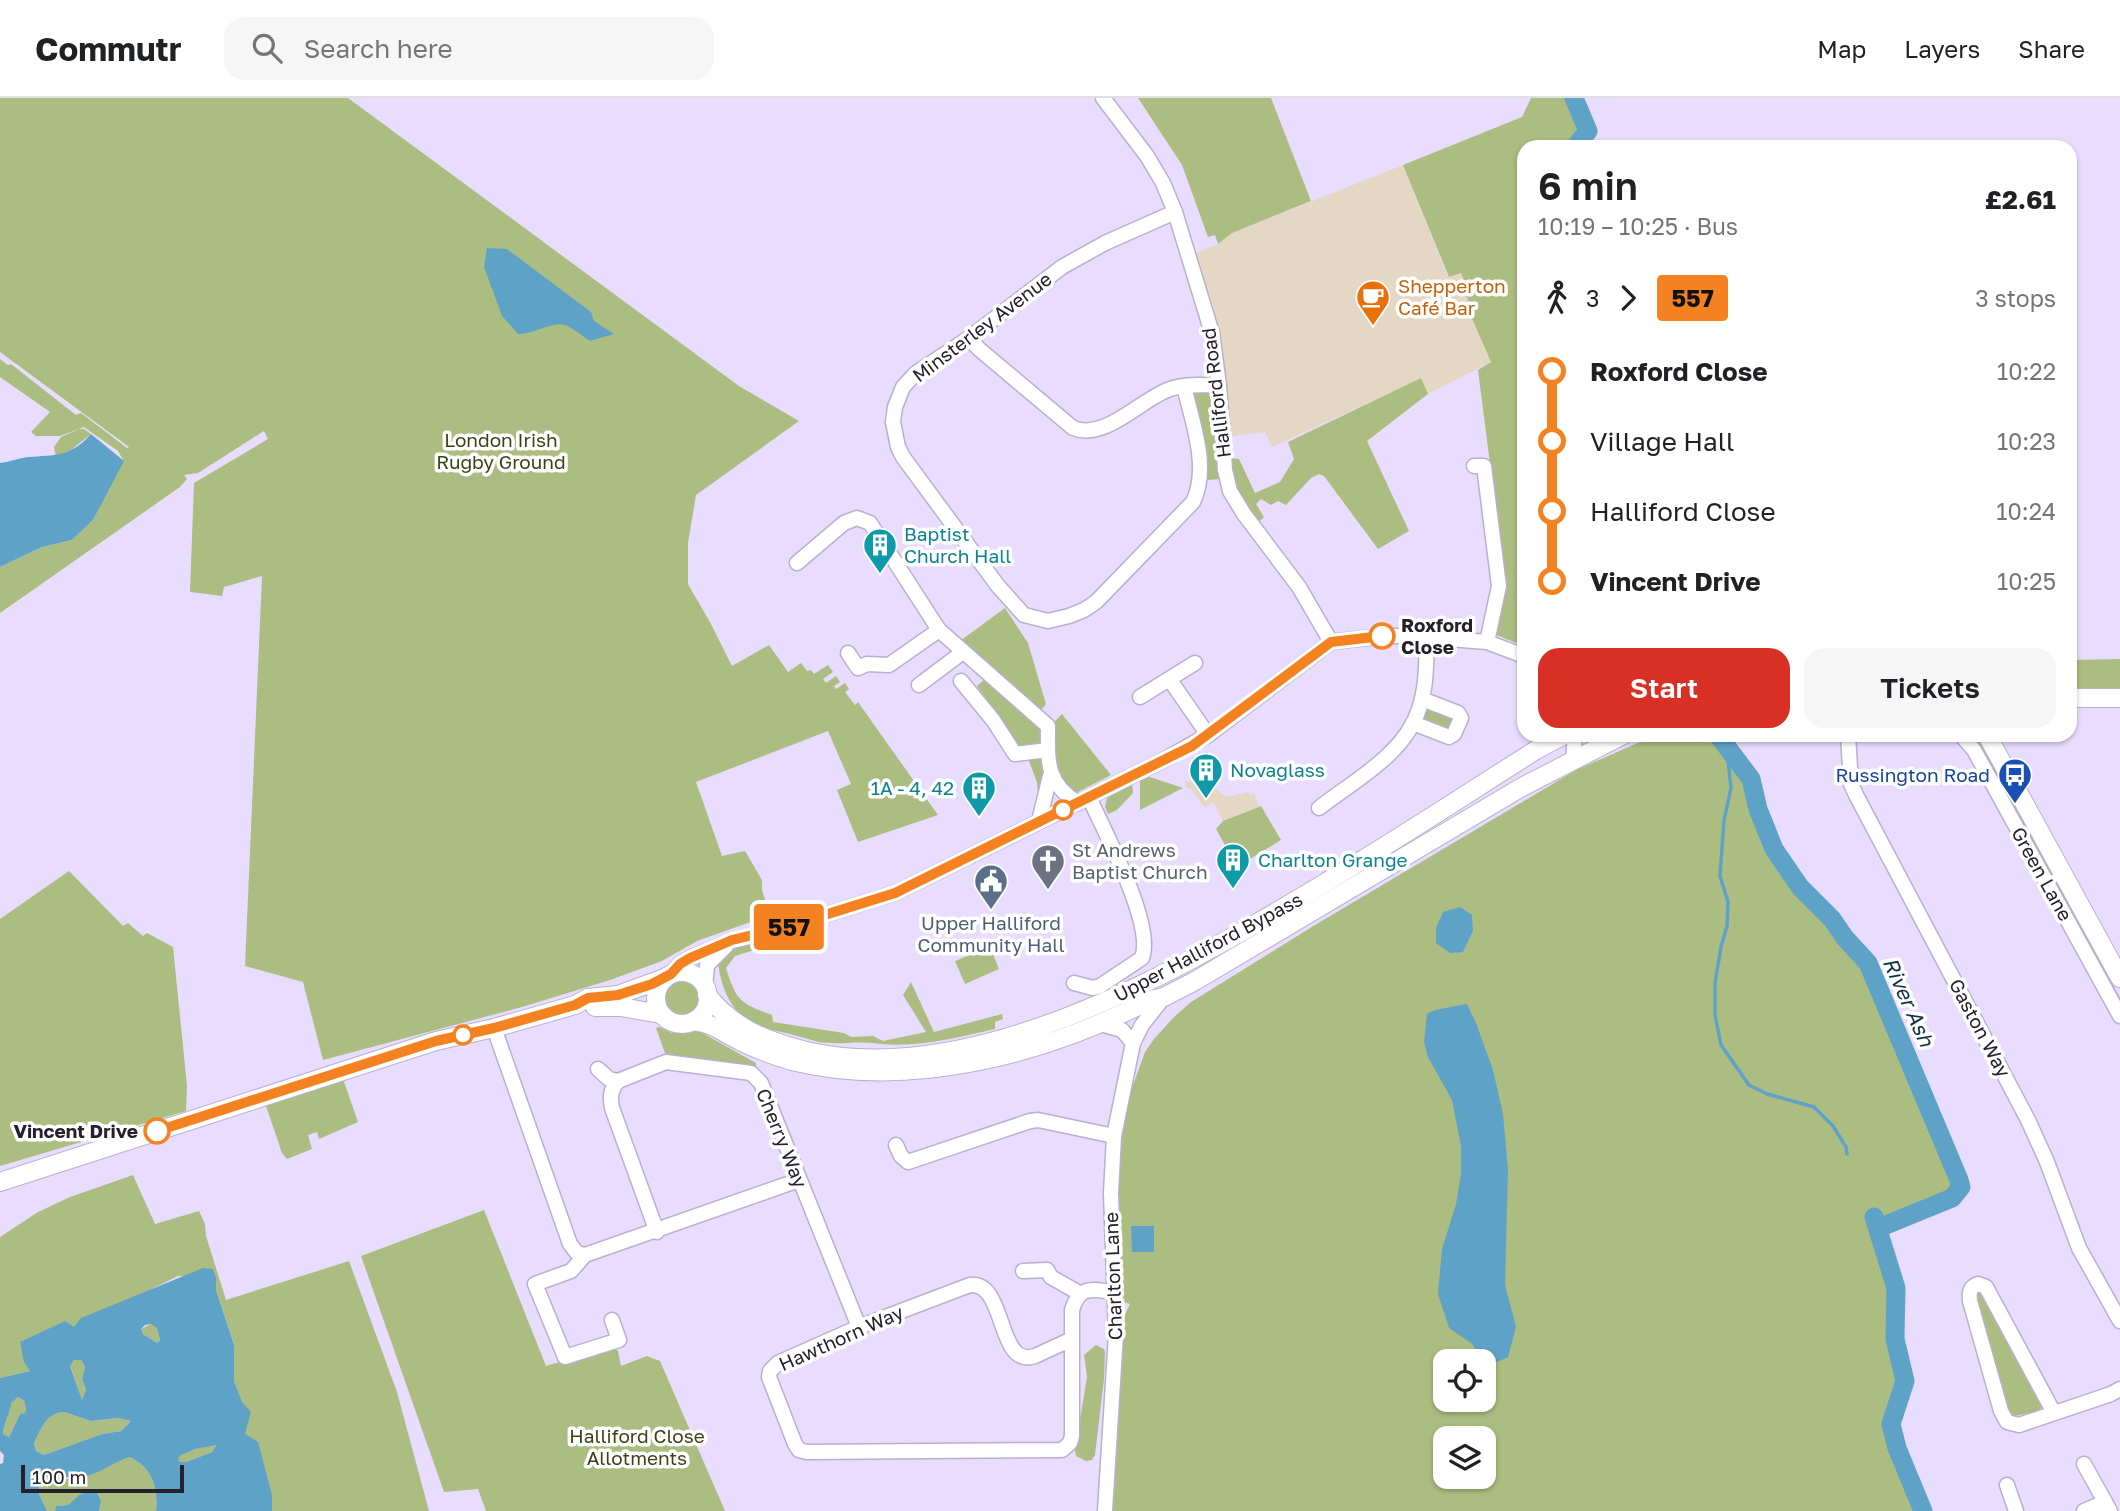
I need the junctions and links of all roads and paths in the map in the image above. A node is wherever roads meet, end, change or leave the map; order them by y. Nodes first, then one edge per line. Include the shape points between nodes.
1 (1103, 98) edge
2 (1175, 212) junction
3 (970, 338) junction
4 (1184, 386) junction
5 (1219, 386) junction
6 (1474, 466) dead end
7 (797, 563) dead end
8 (939, 630) junction
9 (1427, 638) junction
10 (1331, 642) junction
11 (1487, 642) junction
12 (963, 652) junction
13 (848, 653) dead end
14 (1517, 653) edge
15 (1195, 663) dead end
16 (1170, 680) junction
17 (961, 681) dead end
18 (919, 685) dead end
19 (1140, 697) dead end
20 (2077, 698) edge
21 (2120, 698) edge
22 (1422, 699) junction
23 (1413, 723) junction
24 (1209, 735) junction
25 (1551, 742) edge
26 (1574, 742) edge
27 (1608, 742) edge
28 (1848, 742) edge
29 (1967, 742) edge
30 (1993, 742) edge
31 (1048, 750) junction
32 (1573, 759) junction
33 (1050, 776) junction
34 (1084, 800) junction
35 (1320, 808) dead end
36 (1038, 821) junction
37 (732, 940) junction
38 (668, 976) junction
39 (2120, 978) edge
40 (1074, 983) dead end
41 (706, 992) junction
42 (1164, 997) junction
43 (1111, 999) junction
44 (575, 1005) junction
45 (1134, 1007) junction
46 (661, 1014) junction
47 (2120, 1016) edge
48 (694, 1021) junction
49 (1096, 1023) junction
50 (1142, 1025) junction
51 (494, 1028) junction
52 (1133, 1043) junction
53 (598, 1069) dead end
54 (618, 1081) junction
55 (1114, 1136) junction
56 (896, 1145) dead end
57 (799, 1181) junction
58 (0, 1182) edge
59 (657, 1232) junction
60 (585, 1255) junction
61 (1023, 1271) dead end
62 (1115, 1292) junction
63 (1079, 1293) junction
64 (612, 1320) dead end
65 (2120, 1321) edge
66 (859, 1327) junction
67 (1072, 1339) junction
68 (2120, 1389) edge
69 (2054, 1413) junction
70 (2084, 1464) dead end
71 (2007, 1485) dead end
72 (2108, 1506) edge
73 (1105, 1511) edge
74 (2016, 1511) edge
75 (2084, 1511) edge

1 - 2 street, Halliford Road via 1147,156
2 - 3 street, Minsterley Avenue via 1062,267
2 - 5 street, Halliford Road via 1212,333
3 - 4 street via 1079,430 1096,430 1164,391
3 - 4 street, Minsterley Avenue via 909,379 895,407 893,430 903,457 1010,601 1037,620 1069,616 1096,602 1193,502 1200,488 1201,467
4 - 5 street
5 - 10 street, Halliford Road via 1230,491 1299,587
6 - 11 street via 1484,466 1499,586
7 - 8 street via 844,523 857,518 870,523
8 - 12 street
8 - 13 street via 889,665 858,668
9 - 10 street via 1384,636
9 - 11 street
9 - 22 street
10 - 24 street
11 - 14 street
12 - 18 street
12 - 31 street via 1048,726
15 - 16 street
16 - 19 street
16 - 24 street
17 - 31 street via 1015,754
20 - 21 main road
22 - 23 street
22 - 23 street via 1461,718 1449,737
23 - 35 street via 1391,753
24 - 34 street
25 - 43 main road, Upper Halliford Bypass via 1235,937
26 - 32 street
27 - 32 main road, Upper Halliford Bypass
28 - 65 street, Gaston Way via 1856,795 2028,1120 2079,1248
29 - 47 street, Green Lane
30 - 39 main road, Green Lane
31 - 33 street
32 - 42 main road, Upper Halliford Bypass
33 - 34 street via 1062,791
33 - 36 street
34 - 36 street
34 - 40 street via 1131,891 1144,949 1142,958 1100,986
36 - 37 street via 873,902
37 - 38 street via 690,958
37 - 41 street via 708,965
38 - 41 main road via 687,973 696,977
38 - 44 main road
38 - 46 main road via 656,994
41 - 43 main road, Upper Halliford Bypass via 733,1022 760,1037 814,1052 862,1058 910,1056 978,1044 1019,1034
41 - 48 main road via 703,1013
42 - 45 main road, Upper Halliford Bypass
42 - 50 street, Charlton Lane
43 - 45 street via 1126,997
44 - 46 main road
44 - 51 main road
45 - 49 main road, Upper Halliford Bypass
45 - 50 street
46 - 48 main road via 679,1024
48 - 49 main road, Upper Halliford Bypass via 791,1060 886,1072 943,1068 1053,1041
49 - 52 street via 1122,1030
50 - 52 street, Charlton Lane
51 - 58 main road via 436,1041
51 - 60 street via 570,1244
52 - 55 street, Charlton Lane
53 - 54 street
54 - 57 street, Cherry Way via 666,1062 751,1073 761,1083
54 - 59 street via 610,1092 612,1108
55 - 56 street via 1038,1120 908,1162
55 - 62 street, Charlton Lane
57 - 59 street
57 - 66 street, Cherry Way
59 - 60 street
60 - 64 street via 571,1271 535,1284 565,1357 621,1345
61 - 63 street via 1046,1270
62 - 63 street
62 - 73 street, Charlton Lane
63 - 67 street, Hawthorn Way via 1072,1310
66 - 67 street, Hawthorn Way via 977,1284 990,1296 1016,1353 1029,1358
66 - 67 street, Hawthorn Way via 778,1363 770,1371 770,1384 799,1450 1062,1450 1072,1436
68 - 69 street
69 - 69 street via 2019,1425 2007,1422 1970,1301 1973,1286 1986,1287
70 - 72 street
71 - 74 street
72 - 75 street

